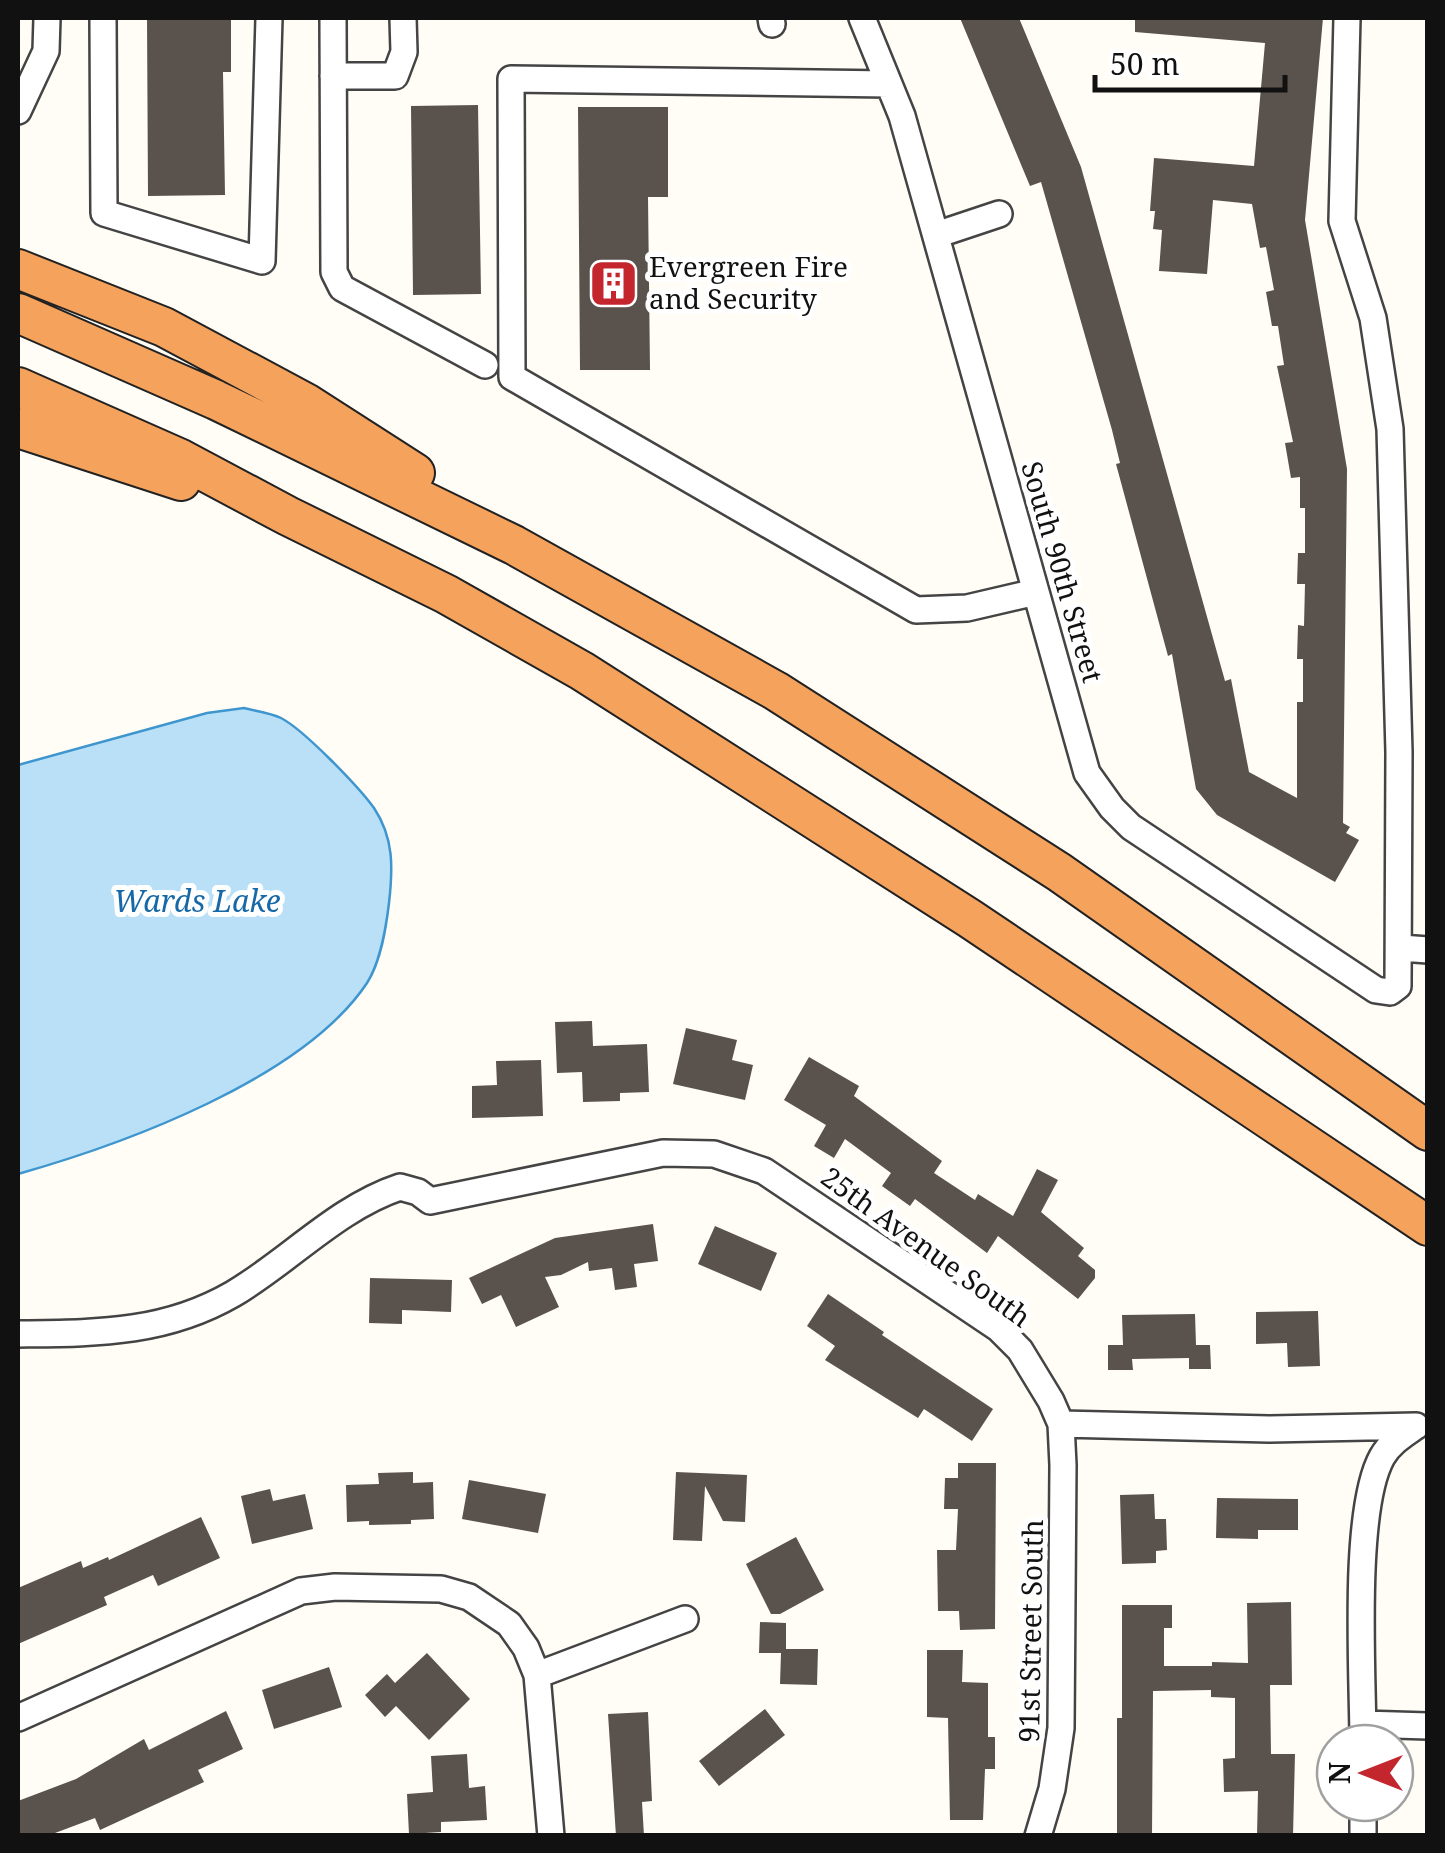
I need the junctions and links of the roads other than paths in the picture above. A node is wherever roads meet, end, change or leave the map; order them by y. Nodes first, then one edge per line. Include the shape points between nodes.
1 (47, 18) edge
2 (103, 18) edge
3 (269, 18) edge
4 (333, 18) edge
5 (403, 18) edge
6 (862, 18) edge
7 (1348, 18) edge
8 (333, 76) junction
9 (889, 84) junction
10 (18, 110) edge
11 (999, 214) dead end
12 (936, 235) junction
13 (18, 269) edge
14 (18, 313) edge
15 (485, 365) dead end
16 (18, 387) edge
17 (18, 428) edge
18 (288, 516) junction
19 (514, 544) junction
20 (1036, 592) junction
21 (1401, 948) junction
22 (1428, 950) edge
23 (1428, 1131) edge
24 (1428, 1226) edge
25 (18, 1334) edge
26 (1061, 1424) junction
27 (1422, 1424) edge
28 (685, 1619) dead end
29 (536, 1675) junction
30 (18, 1718) edge
31 (1363, 1723) edge
32 (551, 1836) edge
33 (1038, 1836) edge

1 - 10 street via 46,51
2 - 3 street via 104,214 262,261
4 - 8 street
5 - 8 street via 404,52 395,76
6 - 9 street, South 90th Street
7 - 21 street via 1342,221 1373,318 1390,429
8 - 15 street via 334,272 342,288
9 - 12 street, South 90th Street
9 - 20 street via 511,79 512,378 916,610 967,608
11 - 12 street
12 - 20 street, South 90th Street
13 - 19 highway via 164,327 306,403
14 - 19 highway
16 - 18 highway via 182,458
17 - 18 highway
18 - 24 highway via 582,671 969,918
19 - 23 highway via 776,691 1059,872
20 - 21 street, South 90th Street via 1087,772 1131,827 1376,990 1398,986
21 - 22 street
25 - 26 street, 25th Avenue South via 160,1325 232,1294 388,1192 405,1188 430,1201 663,1153 701,1152 741,1161 786,1183 998,1328 1038,1374
26 - 27 street
26 - 33 street, 91st Street South via 1061,1728
27 - 31 street via 1388,1447 1369,1502
28 - 29 street
29 - 30 street via 509,1624 470,1597 442,1589 335,1587 280,1598
29 - 32 street

